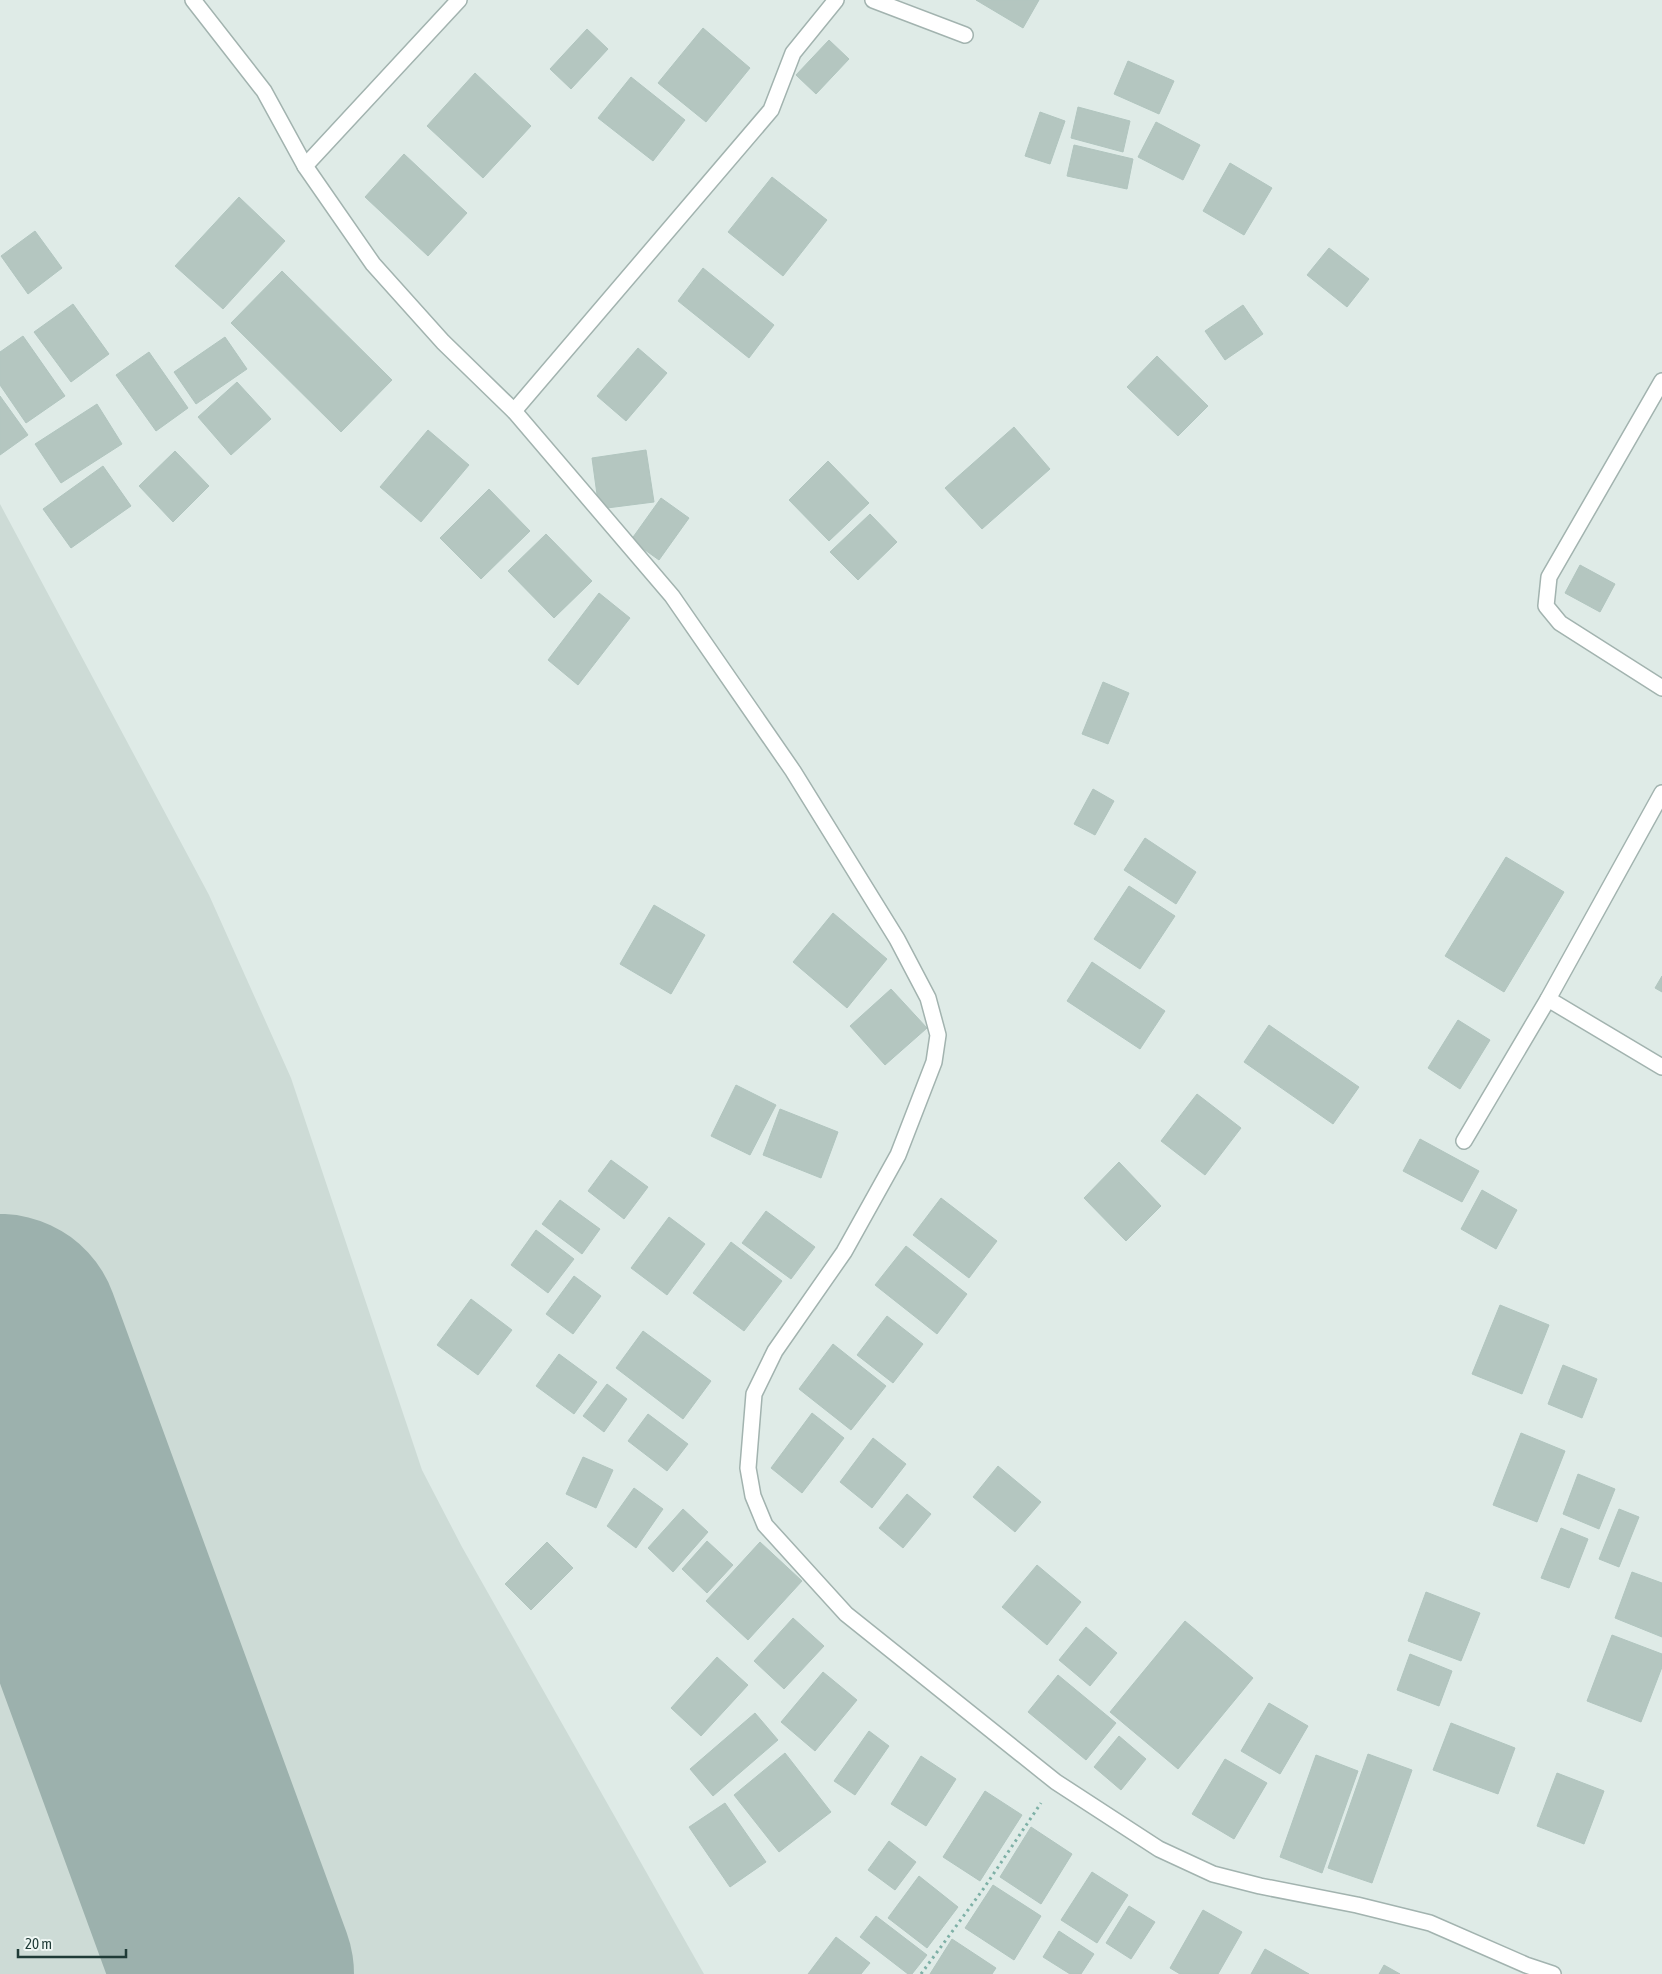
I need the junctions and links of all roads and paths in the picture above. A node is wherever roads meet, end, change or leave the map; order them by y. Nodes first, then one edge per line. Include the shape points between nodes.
1 (194, 0) edge
2 (459, 0) edge
3 (836, 0) edge
4 (873, 0) edge
5 (965, 34) dead end
6 (305, 166) junction
7 (1662, 381) edge
8 (514, 411) junction
9 (1662, 688) edge
10 (1662, 793) edge
11 (1548, 999) junction
12 (1662, 1067) edge
13 (1464, 1141) dead end
14 (1056, 1782) junction
15 (921, 1974) edge
16 (1553, 1974) edge

1 - 6 street via 264,91
2 - 6 street
3 - 8 street via 793,53 771,110
4 - 5 street
6 - 8 street via 373,264 443,342
7 - 9 street via 1549,577 1546,606 1560,623
8 - 14 street via 672,596 793,771 897,939 928,998 938,1035 934,1062 898,1155 844,1252 775,1351 754,1394 748,1468 753,1496 765,1525 846,1614
10 - 11 street
11 - 12 street
11 - 13 street
14 - 15 path
14 - 16 street via 1160,1849 1212,1874 1430,1923

